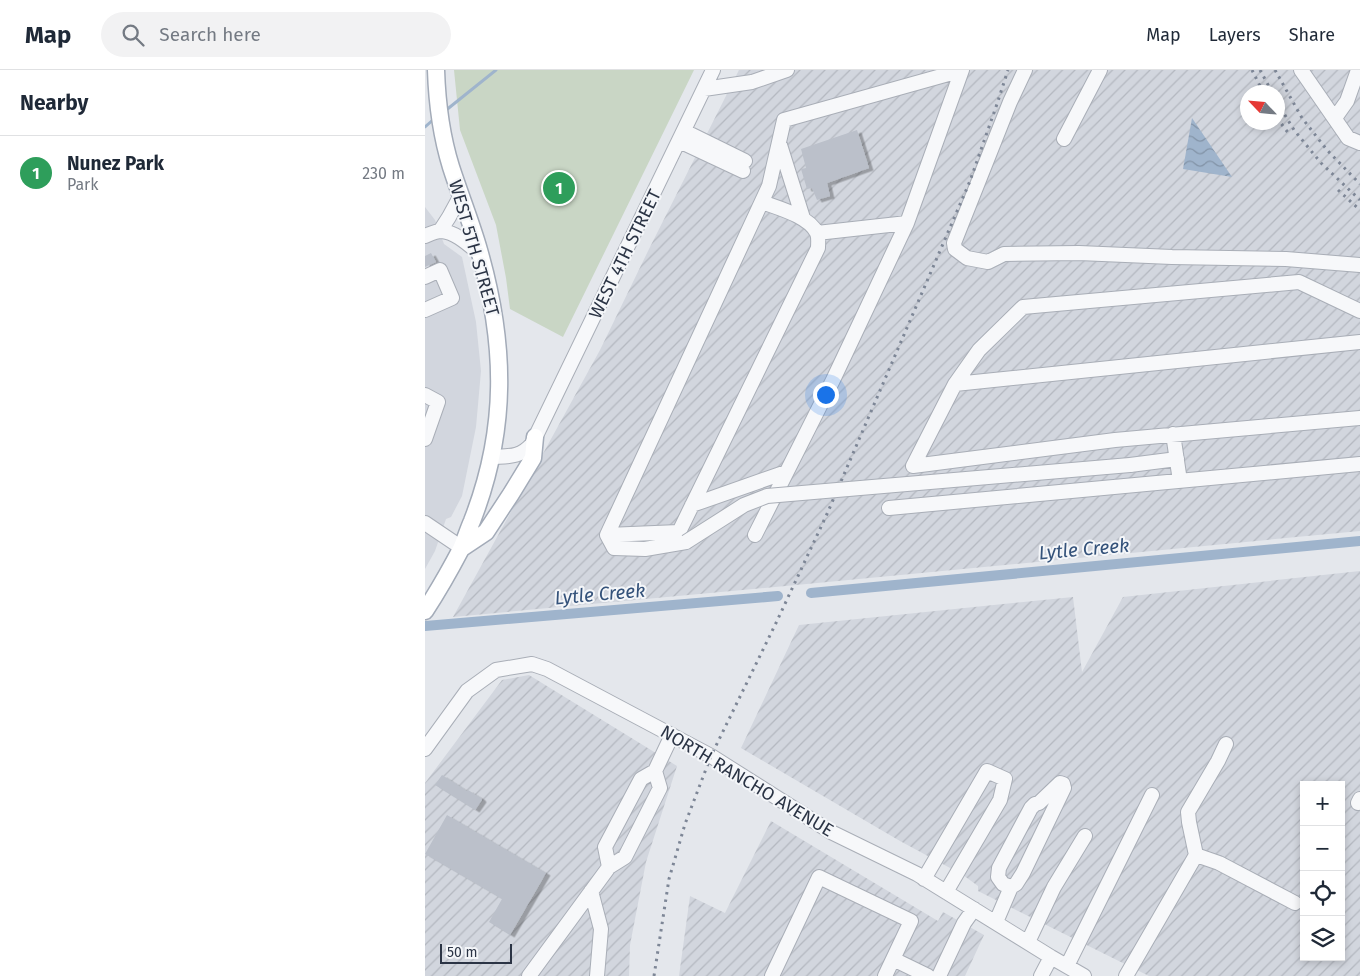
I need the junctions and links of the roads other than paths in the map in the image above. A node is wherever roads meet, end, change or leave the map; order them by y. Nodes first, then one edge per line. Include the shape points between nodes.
1 (713, 70) edge
2 (787, 70) edge
3 (961, 70) edge
4 (1025, 70) edge
5 (1100, 70) edge
6 (1301, 70) edge
7 (1358, 70) edge
8 (437, 72) edge
9 (704, 89) junction
10 (1337, 122) junction
11 (682, 136) junction
12 (1064, 139) dead end
13 (779, 143) junction
14 (1360, 143) edge
15 (744, 166) dead end
16 (461, 195) junction
17 (762, 202) junction
18 (803, 218) junction
19 (907, 223) junction
20 (440, 231) junction
21 (817, 233) junction
22 (425, 236) edge
23 (480, 254) junction
24 (1299, 260) junction
25 (1360, 265) edge
26 (425, 277) edge
27 (1299, 282) junction
28 (425, 310) edge
29 (1360, 311) edge
30 (1360, 342) edge
31 (955, 384) junction
32 (425, 395) edge
33 (1360, 418) edge
34 (1173, 434) junction
35 (535, 437) junction
36 (425, 439) edge
37 (492, 456) junction
38 (1177, 459) junction
39 (1360, 464) edge
40 (786, 472) junction
41 (1180, 481) junction
42 (692, 505) junction
43 (889, 508) dead end
44 (425, 523) edge
45 (607, 535) junction
46 (755, 536) dead end
47 (462, 548) junction
48 (425, 611) edge
49 (672, 735) junction
50 (1226, 744) dead end
51 (425, 750) edge
52 (655, 770) junction
53 (1152, 795) dead end
54 (1085, 836) dead end
55 (1196, 855) junction
56 (609, 867) junction
57 (924, 879) junction
58 (1011, 887) junction
59 (591, 891) junction
60 (947, 892) junction
61 (969, 902) junction
62 (1295, 903) dead end
63 (996, 922) junction
64 (1028, 942) junction
65 (1051, 957) junction
66 (893, 959) junction
67 (1067, 966) junction
68 (529, 976) edge
69 (597, 976) edge
70 (772, 976) edge
71 (885, 976) edge
72 (928, 976) edge
73 (939, 976) edge
74 (1041, 976) edge
75 (1085, 976) edge
76 (1126, 976) edge

1 - 9 street, WEST 4TH STREET
2 - 9 street via 752,82
3 - 13 street via 785,120
3 - 19 street
4 - 24 street via 954,243 955,250 967,258 988,262 1004,254 1079,253
5 - 12 street
6 - 10 street
7 - 10 street
8 - 16 main road, WEST 5TH STREET via 441,121
9 - 11 street, WEST 4TH STREET
10 - 14 street via 1348,138
11 - 15 street
11 - 35 street, WEST 4TH STREET
13 - 17 street
13 - 18 street
16 - 20 street
16 - 23 main road, WEST 5TH STREET
17 - 18 street
17 - 45 street
18 - 21 street
19 - 21 street
19 - 40 street
20 - 22 street
20 - 23 street via 463,240
21 - 42 street via 818,248
23 - 37 main road, WEST 5TH STREET via 491,296 499,354 498,416
24 - 25 street
24 - 27 street
26 - 28 street via 440,270 452,298
27 - 29 street
27 - 31 street via 1023,307 979,350
30 - 31 street
31 - 34 street via 913,466
32 - 36 street via 438,402
33 - 34 street
34 - 38 street
35 - 37 street, WEST 4TH STREET via 526,451 511,456
35 - 47 main road via 533,458 511,494 486,532
37 - 47 main road, WEST 5TH STREET
38 - 41 street
38 - 45 street, bridge via 767,496 744,505 687,542 645,549 614,548
39 - 41 street
40 - 42 street
40 - 46 street
41 - 43 street
42 - 45 street via 679,532
44 - 47 street
47 - 48 main road, WEST 5TH STREET
49 - 51 street, NORTH RANCHO AVENUE via 552,671 532,664 496,670 467,691
49 - 52 street
49 - 57 street, NORTH RANCHO AVENUE via 831,832
50 - 55 street via 1188,812
52 - 56 street via 641,779 605,847
52 - 56 street via 660,788 625,857
53 - 67 street
54 - 64 street
55 - 62 street
55 - 76 street
56 - 59 street
57 - 60 street, NORTH RANCHO AVENUE
57 - 60 street via 987,771 1005,779 1001,800
58 - 58 street via 1017,884 1023,873 1064,788 1063,784 1060,783 1031,808 999,868 998,876 1003,884
58 - 63 street
59 - 68 street
59 - 69 street via 601,929
60 - 61 street, NORTH RANCHO AVENUE
61 - 63 street, NORTH RANCHO AVENUE
61 - 73 street via 964,924
63 - 64 street, NORTH RANCHO AVENUE
64 - 65 street, NORTH RANCHO AVENUE
65 - 67 street, NORTH RANCHO AVENUE
65 - 74 street
66 - 70 street via 911,921 819,877
66 - 71 street
66 - 72 street
67 - 75 street, NORTH RANCHO AVENUE

